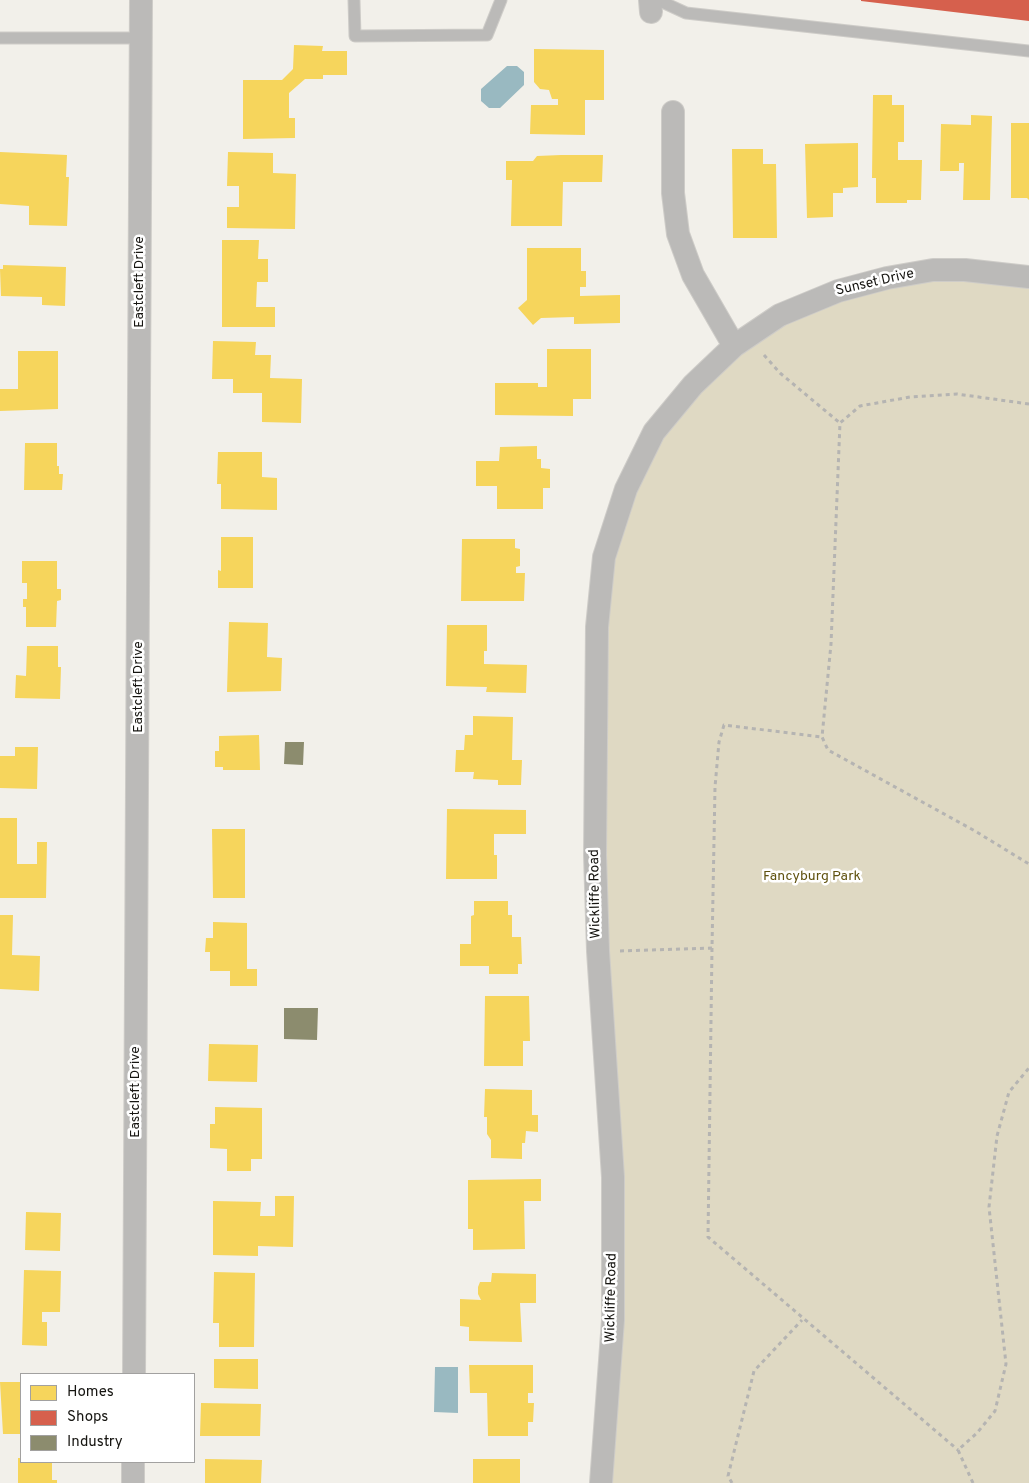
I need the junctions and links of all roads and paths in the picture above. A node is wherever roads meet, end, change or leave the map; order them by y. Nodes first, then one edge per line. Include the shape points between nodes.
1 (141, 0) edge
2 (354, 0) edge
3 (501, 0) edge
4 (653, 4) edge
5 (0, 38) edge
6 (142, 38) junction
7 (1029, 51) edge
8 (673, 112) dead end
9 (1029, 277) edge
10 (734, 346) junction
11 (763, 353) dead end
12 (1029, 404) edge
13 (840, 423) junction
14 (822, 737) junction
15 (1029, 864) edge
16 (712, 948) junction
17 (598, 951) junction
18 (1029, 1068) edge
19 (802, 1320) junction
20 (134, 1373) edge
21 (958, 1450) junction
22 (134, 1463) edge
23 (133, 1483) edge
24 (600, 1483) edge
25 (732, 1483) edge
26 (973, 1483) edge

1 - 6 street, Eastcleft Drive
2 - 3 lane via 355,36 486,35
4 - 7 lane via 686,13
5 - 6 lane
6 - 20 street, Eastcleft Drive
8 - 10 street via 673,193 678,234 692,275
9 - 10 street, Sunset Drive via 933,270 887,278 802,304
10 - 17 street, Wickliffe Road via 693,385 654,432 626,489 604,557 597,627 596,688
11 - 13 path via 780,373
12 - 13 path via 957,394 910,397 860,406
13 - 14 path via 831,644
14 - 15 path via 828,750
14 - 16 path via 724,725 719,742 715,787
16 - 17 path
16 - 19 path via 708,1238
17 - 24 street, Wickliffe Road via 613,1177 613,1320
18 - 21 path via 1009,1092 997,1136 990,1207 1006,1364 995,1411
19 - 21 path
19 - 25 path via 754,1371 728,1476
21 - 26 path
22 - 23 street

